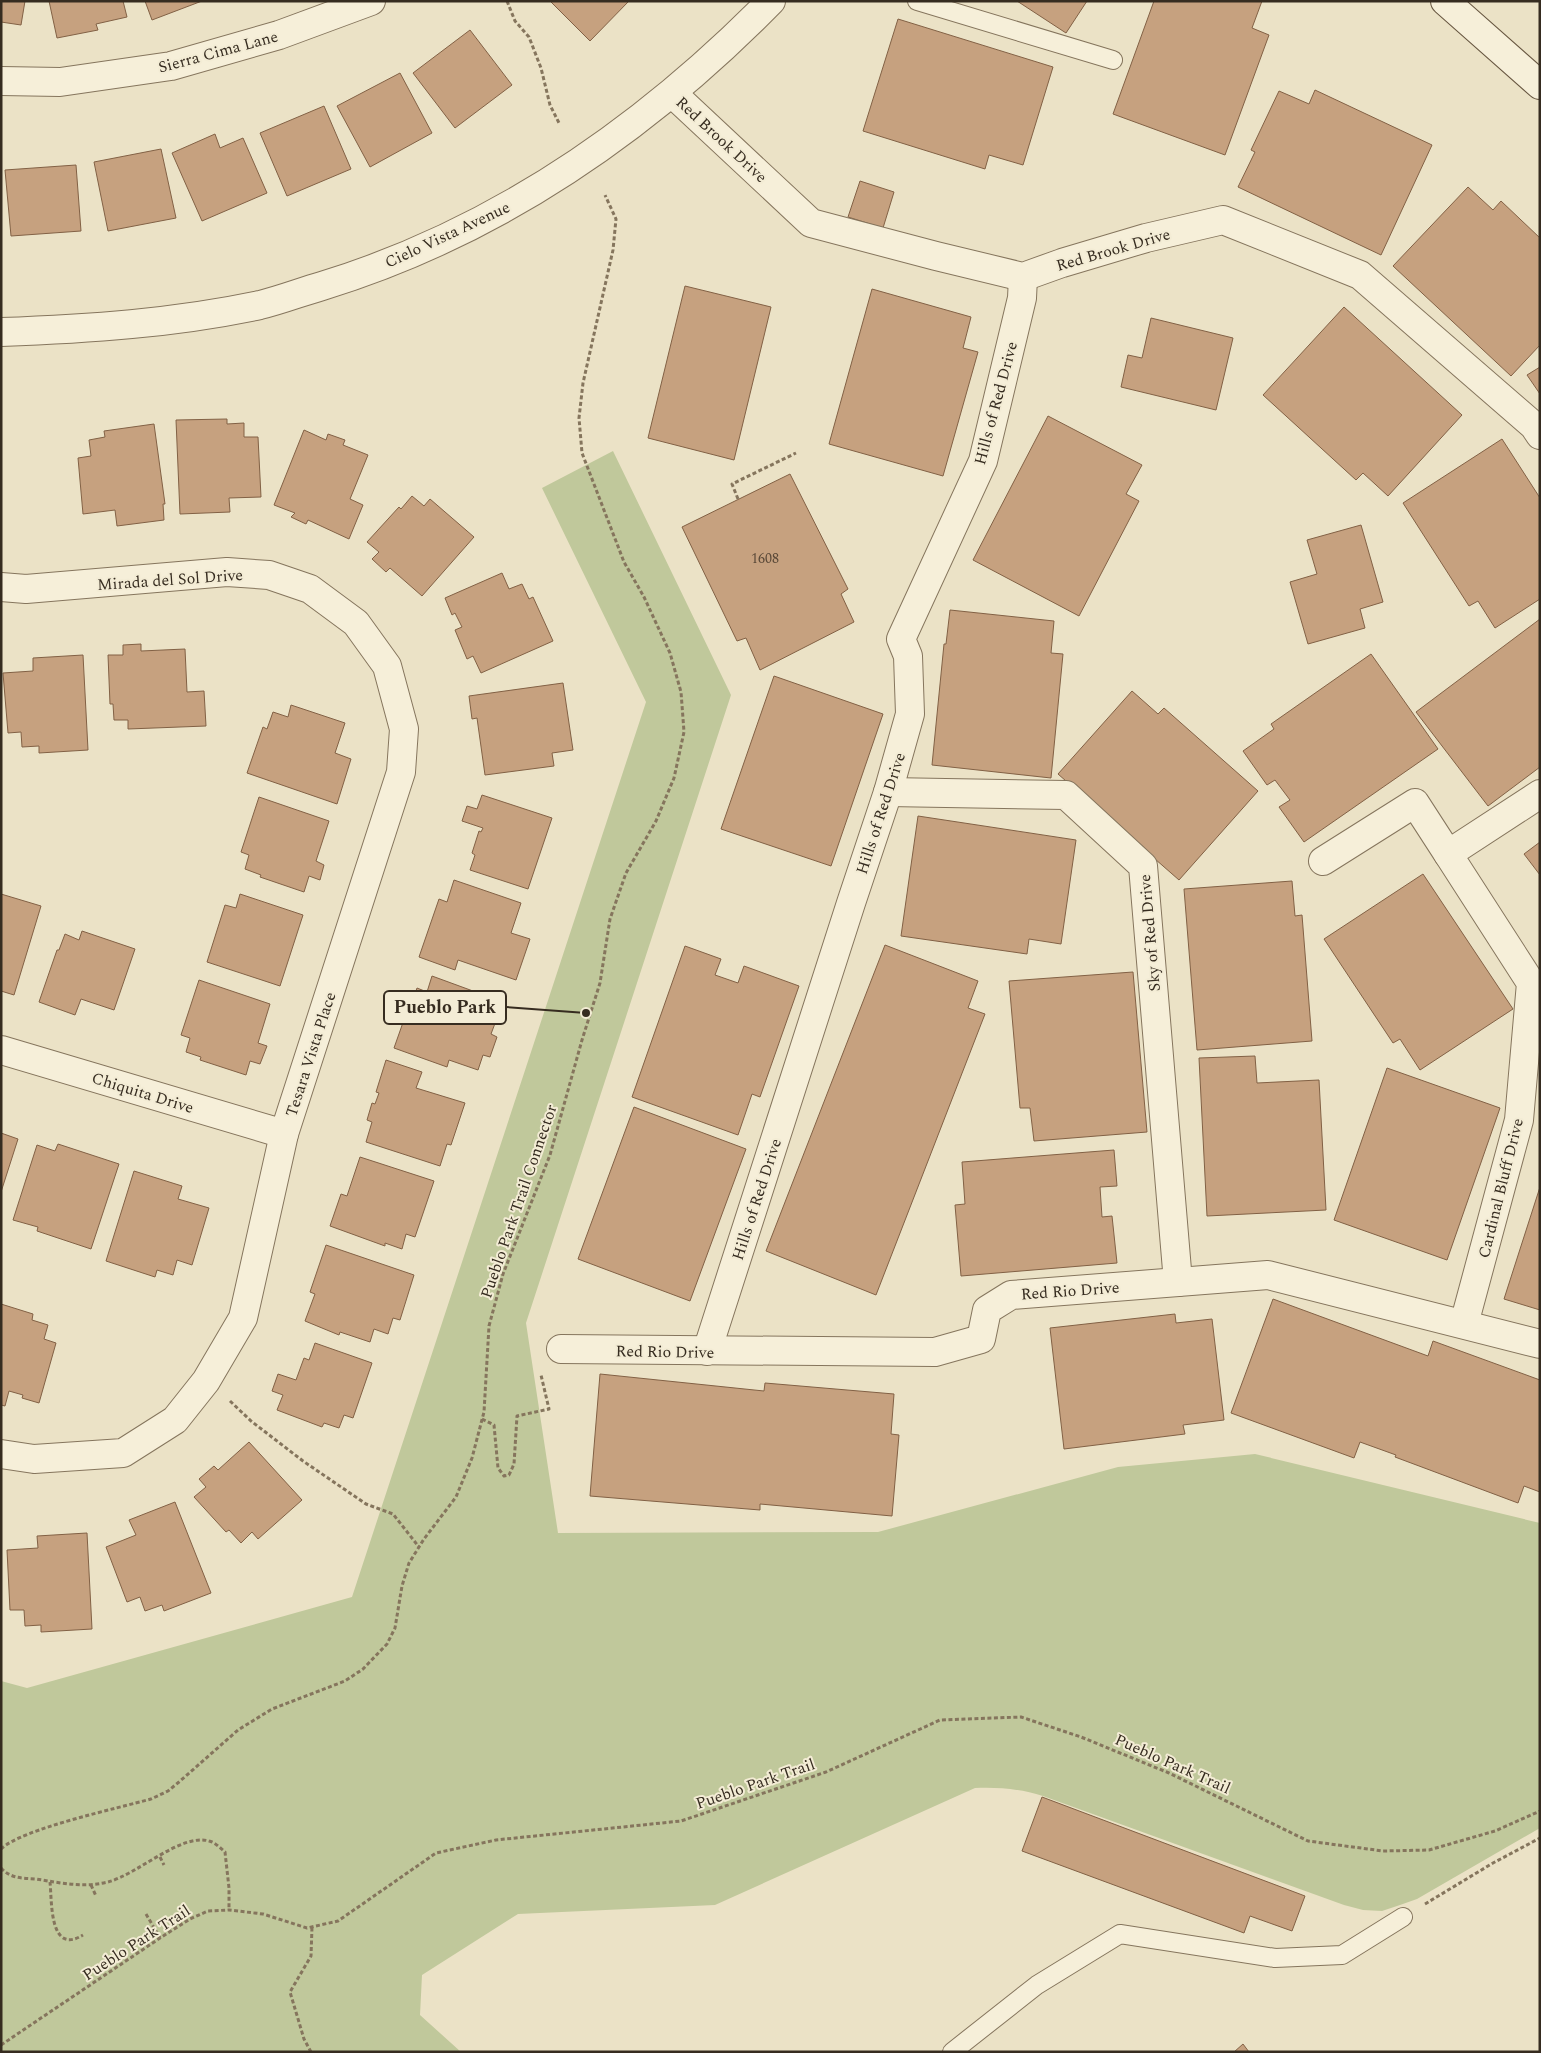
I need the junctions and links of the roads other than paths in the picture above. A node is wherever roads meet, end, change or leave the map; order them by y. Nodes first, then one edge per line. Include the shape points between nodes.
1 (371, 1) edge
2 (771, 1) edge
3 (917, 1) edge
4 (1445, 1) edge
5 (1113, 60) dead end
6 (1, 81) edge
7 (1540, 85) edge
8 (673, 94) junction
9 (1023, 276) junction
10 (1, 332) edge
11 (1540, 435) edge
12 (1, 587) edge
13 (356, 623) joint
14 (888, 792) junction
15 (1540, 794) edge
16 (1448, 854) junction
17 (1323, 861) dead end
18 (1, 1050) edge
19 (284, 1134) junction
20 (1178, 1282) junction
21 (1464, 1324) junction
22 (1540, 1344) edge
23 (561, 1349) dead end
24 (707, 1351) junction
25 (1, 1454) edge
26 (1403, 1918) road end
27 (952, 2052) edge

1 - 6 street, Sierra Cima Lane via 279,35 171,66 60,82
2 - 8 street, Cielo Vista Avenue via 734,40
3 - 5 lane
4 - 7 street
8 - 9 street, Red Brook Drive via 811,223
8 - 10 street, Cielo Vista Avenue via 537,190 420,250 350,277 261,305 177,319 89,329
9 - 11 street, Red Brook Drive via 1146,238 1223,220 1360,275 1534,426
9 - 14 street, Hills of Red Drive via 1022,298 983,461 900,639 908,656 910,714
12 - 13 street, Mirada del Sol Drive via 26,589 227,572 269,575 310,589
13 - 19 street, Tesara Vista Place via 387,666 404,729 401,772
14 - 20 street, Sky of Red Drive via 1066,795 1144,866
14 - 24 street, Hills of Red Drive
15 - 16 street
16 - 17 street, Cardinal Bluff Drive via 1416,803
16 - 21 street, Cardinal Bluff Drive via 1531,983 1519,1120
18 - 19 street, Chiquita Drive
19 - 25 street, Tesara Vista Place via 243,1318 206,1381 175,1420 123,1453 34,1459
20 - 21 street, Red Rio Drive via 1268,1275
20 - 24 street, Red Rio Drive via 1010,1295 987,1310 981,1339 935,1352
21 - 22 street, Red Rio Drive
23 - 24 street, Red Rio Drive
26 - 27 lane via 1342,1955 1275,1958 1120,1934 1037,1985

